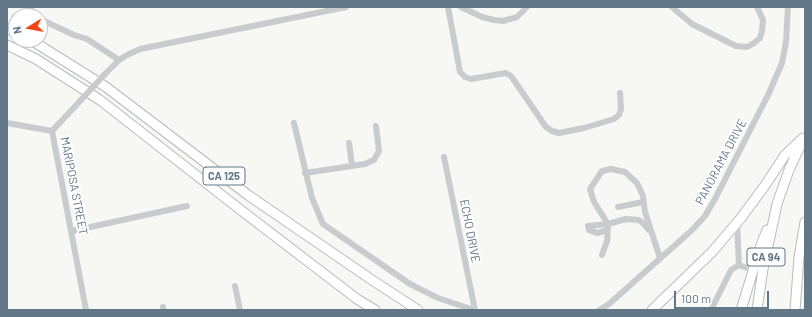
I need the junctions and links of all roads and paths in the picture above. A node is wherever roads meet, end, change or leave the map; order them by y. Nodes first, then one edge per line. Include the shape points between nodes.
1 (346, 7) edge
2 (448, 7) edge
3 (461, 7) edge
4 (527, 7) edge
5 (672, 7) edge
6 (757, 7) edge
7 (788, 7) edge
8 (48, 23) edge
9 (7, 45) edge
10 (45, 48) edge
11 (119, 60) junction
12 (620, 93) dead end
13 (7, 123) edge
14 (294, 123) dead end
15 (376, 126) dead end
16 (52, 131) junction
17 (804, 137) edge
18 (349, 143) dead end
19 (444, 157) dead end
20 (352, 166) junction
21 (306, 173) junction
22 (643, 202) junction
23 (777, 204) junction
24 (187, 206) dead end
25 (618, 207) dead end
26 (805, 222) edge
27 (737, 223) junction
28 (608, 225) junction
29 (72, 231) junction
30 (653, 237) junction
31 (602, 255) dead end
32 (660, 258) junction
33 (739, 265) junction
34 (753, 270) junction
35 (235, 286) dead end
36 (86, 310) edge
37 (240, 310) edge
38 (375, 310) edge
39 (418, 310) edge
40 (474, 310) edge
41 (599, 310) edge
42 (652, 310) edge
43 (711, 310) edge
44 (742, 310) edge
45 (757, 310) edge
46 (795, 310) edge

1 - 11 street, MARIPOSA STREET via 140,49
2 - 12 street via 460,72 471,79 506,73 511,76 546,127 552,131 559,133 614,119 621,109
3 - 4 street via 482,17 503,22 516,17
5 - 6 street via 692,24 736,46 747,47 760,38 762,31 763,20
7 - 32 street, PANORAMA DRIVE via 782,63 770,93 704,216
8 - 11 street via 87,39
9 - 38 highway, CA 125 via 36,59 100,100 357,299
10 - 39 highway, CA 125 via 106,87 248,195
11 - 16 street, MARIPOSA STREET, bridge
13 - 16 street
14 - 21 street
15 - 20 street via 379,151 374,160
16 - 29 street, MARIPOSA STREET
17 - 23 highway, CA 94
17 - 27 highway via 785,155
18 - 20 street
19 - 40 street, ECHO DRIVE
20 - 21 street
21 - 40 street via 312,198 323,224 410,284 438,298
22 - 25 street
22 - 28 street via 637,183 624,172 610,169 602,171 590,192
22 - 30 street
23 - 34 highway
23 - 45 highway, CA 94
24 - 29 street
26 - 46 highway, CA 94
27 - 33 street
27 - 42 highway via 712,252
28 - 30 street via 626,219 638,220
28 - 31 street via 607,241
29 - 36 street, MARIPOSA STREET
30 - 32 street
32 - 41 street, PANORAMA DRIVE
33 - 34 street
33 - 43 street via 731,270
34 - 44 highway
35 - 37 street

